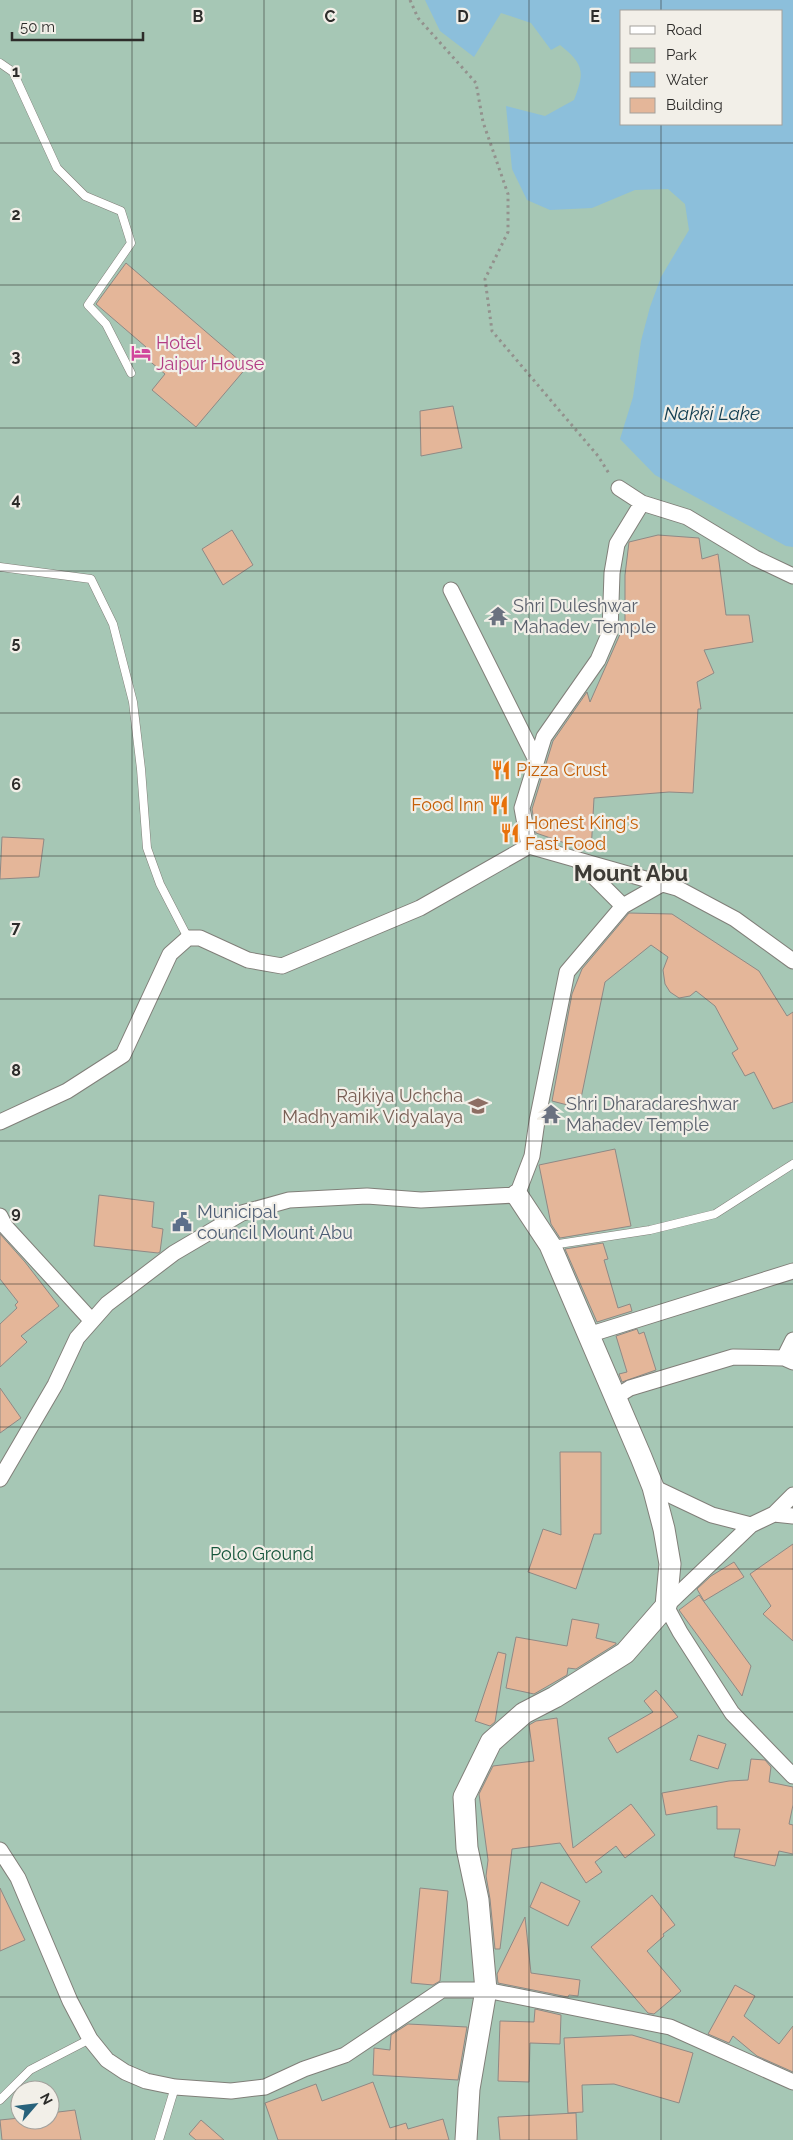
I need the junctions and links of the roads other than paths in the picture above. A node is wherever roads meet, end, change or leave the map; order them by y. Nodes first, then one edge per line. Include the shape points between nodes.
1 (0, 63) edge
2 (131, 374) dead end
3 (619, 488) road end
4 (642, 503) junction
5 (0, 566) edge
6 (793, 576) edge
7 (451, 590) dead end
8 (536, 760) junction
9 (529, 846) junction
10 (575, 858) junction
11 (660, 885) junction
12 (623, 906) junction
13 (188, 938) junction
14 (793, 961) edge
15 (0, 1122) edge
16 (793, 1164) edge
17 (517, 1195) junction
18 (0, 1216) edge
19 (550, 1245) junction
20 (793, 1271) edge
21 (92, 1322) junction
22 (588, 1335) junction
23 (793, 1340) edge
24 (789, 1360) edge
25 (614, 1398) junction
26 (0, 1479) edge
27 (653, 1487) junction
28 (793, 1495) edge
29 (774, 1514) junction
30 (793, 1516) edge
31 (751, 1525) junction
32 (666, 1606) junction
33 (793, 1776) edge
34 (0, 1850) edge
35 (486, 1990) junction
36 (90, 2039) junction
37 (793, 2082) edge
38 (175, 2087) junction
39 (0, 2100) edge
40 (159, 2140) edge
41 (466, 2140) edge

1 - 2 lane via 13,72 57,168 85,196 121,210 131,243 88,305 106,324
3 - 4 street
4 - 6 street via 687,517 755,558
4 - 8 street via 617,544 612,573 610,632 598,660 544,737
5 - 13 lane via 91,579 113,624 133,702 147,848 160,884
7 - 8 street
8 - 9 street via 522,808
9 - 10 street
9 - 13 street via 420,908 282,966 248,960 200,938
10 - 11 street
10 - 12 street
11 - 12 street
11 - 14 street via 677,888 735,919
12 - 17 street via 567,972 532,1156
13 - 15 street via 170,954 123,1055 67,1091
16 - 19 lane via 715,1214 650,1230
17 - 19 main road
17 - 21 street via 421,1200 367,1196 289,1200 242,1214 174,1253 107,1304
18 - 21 street
19 - 22 main road
20 - 22 street
21 - 26 street via 77,1338 55,1385
22 - 25 main road
23 - 24 street
24 - 25 street via 733,1357 630,1388
25 - 27 main road
27 - 31 street via 712,1515
27 - 32 main road via 670,1564
28 - 29 street
29 - 30 street
29 - 31 street
31 - 32 street
32 - 33 street via 732,1713
32 - 35 main road via 625,1653 524,1713 491,1742 464,1797 467,1848 478,1900
34 - 36 street via 18,1878 70,2001
35 - 37 street via 670,2027
35 - 38 street via 442,1990 345,2055 265,2087 231,2091
35 - 41 main road via 469,2089
36 - 38 street via 107,2060 125,2072 146,2081
36 - 39 lane via 30,2070
38 - 40 lane

